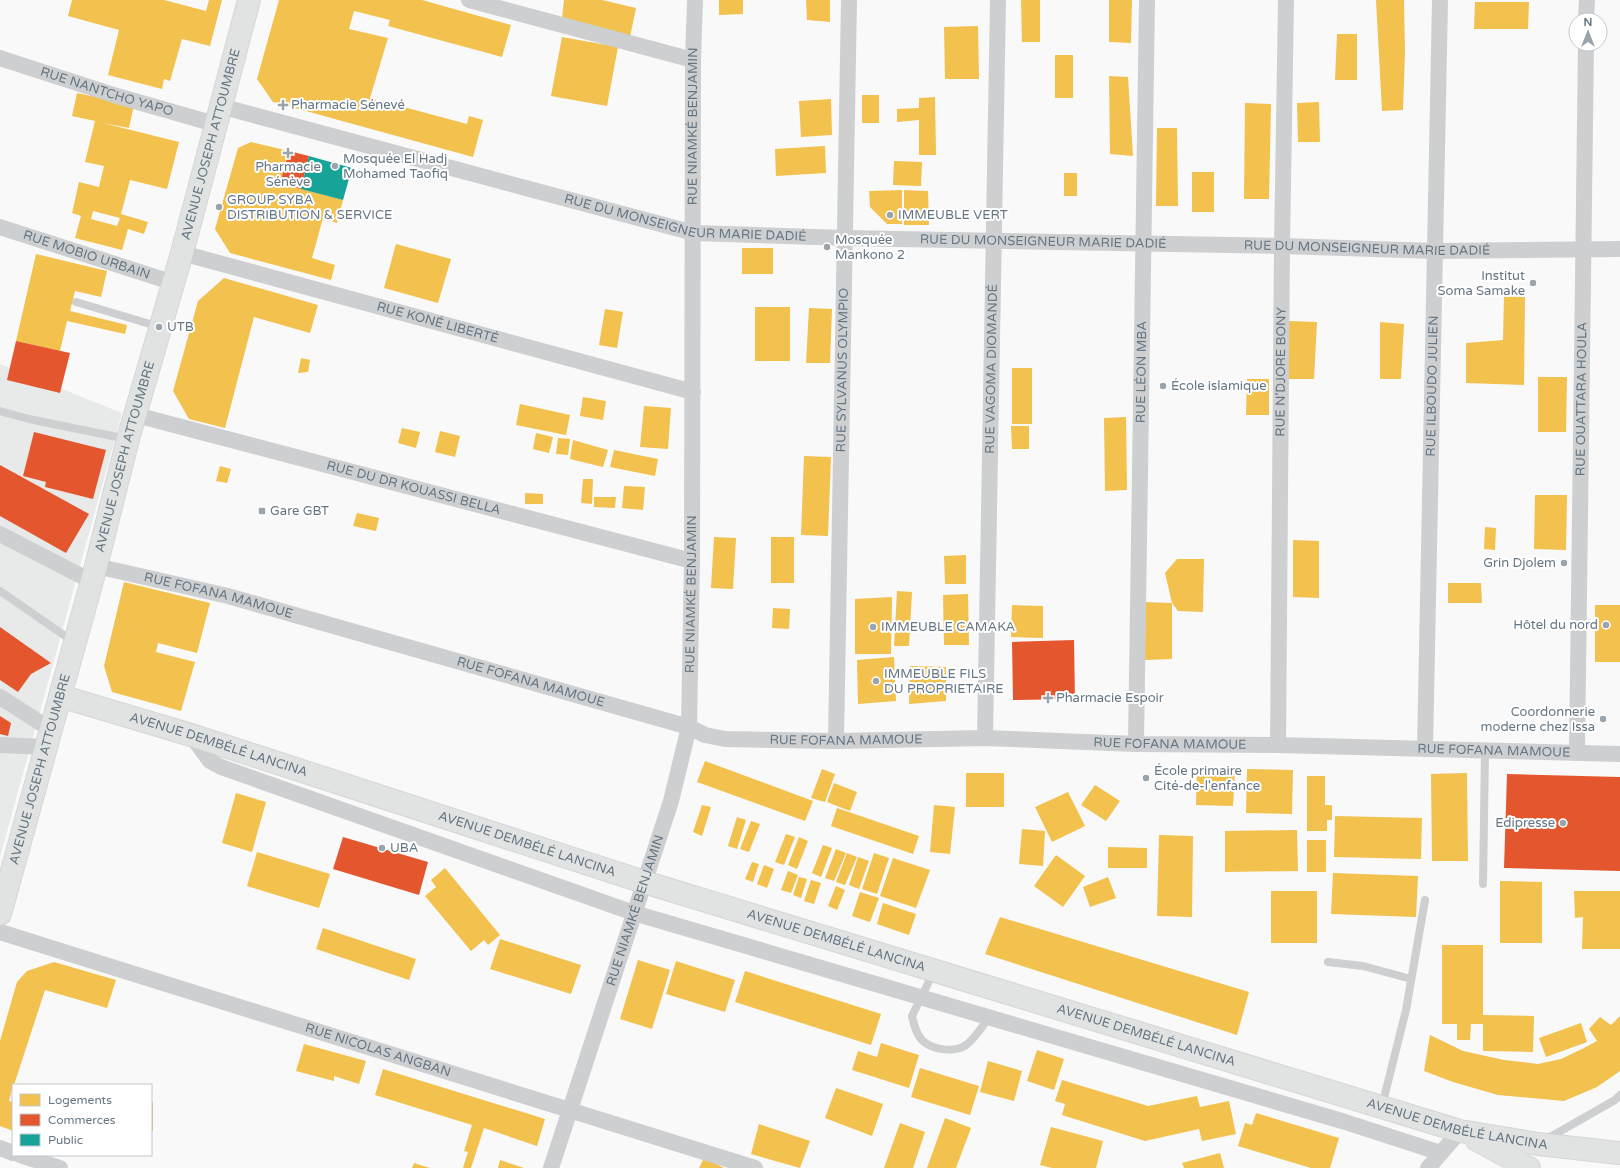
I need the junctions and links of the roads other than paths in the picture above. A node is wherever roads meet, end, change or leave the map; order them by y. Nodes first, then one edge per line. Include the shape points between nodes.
1 (249, 0) edge
2 (469, 0) edge
3 (695, 0) edge
4 (849, 0) edge
5 (998, 0) edge
6 (1147, 0) edge
7 (1286, 0) edge
8 (1440, 0) edge
9 (1587, 0) edge
10 (1586, 12) edge
11 (1586, 52) edge
12 (0, 58) edge
13 (693, 60) junction
14 (217, 115) junction
15 (0, 227) edge
16 (694, 234) junction
17 (845, 238) junction
18 (995, 240) junction
19 (1144, 244) junction
20 (1282, 246) junction
21 (1620, 249) edge
22 (1584, 250) junction
23 (1436, 251) junction
24 (182, 253) junction
25 (174, 283) junction
26 (76, 302) dead end
27 (161, 327) junction
28 (693, 392) junction
29 (0, 411) edge
30 (136, 415) junction
31 (128, 439) junction
32 (0, 534) edge
33 (692, 561) junction
34 (93, 573) junction
35 (0, 592) edge
36 (74, 642) junction
37 (60, 696) junction
38 (0, 697) edge
39 (689, 727) junction
40 (191, 735) junction
41 (48, 738) junction
42 (985, 738) junction
43 (836, 741) junction
44 (1136, 744) junction
45 (0, 745) edge
46 (1278, 745) junction
47 (1425, 749) junction
48 (1485, 751) junction
49 (1577, 753) junction
50 (1620, 754) edge
51 (644, 882) junction
52 (1483, 884) dead end
53 (1425, 900) dead end
54 (634, 913) junction
55 (0, 914) edge
56 (0, 932) edge
57 (1328, 962) dead end
58 (935, 970) junction
59 (1412, 979) junction
60 (922, 996) junction
61 (990, 1016) junction
62 (1620, 1095) edge
63 (1382, 1107) junction
64 (569, 1110) junction
65 (1460, 1130) junction
66 (1538, 1144) junction
67 (0, 1148) edge
68 (12, 1153) edge
69 (1441, 1153) junction
70 (1620, 1153) edge
71 (23, 1156) edge
72 (60, 1168) edge
73 (551, 1168) edge
74 (755, 1168) edge
75 (1428, 1168) edge
76 (1529, 1168) edge

1 - 14 street, AVENUE JOSEPH ATTOUMBRE
2 - 13 street
3 - 13 street, RUE NIAMKÉ BENJAMIN
4 - 17 street, RUE SYLVANUS OLYMPIO
5 - 18 street, RUE VAGOMA DIOMANDÉ
6 - 19 street, RUE LÉON MBA
7 - 20 street, RUE N'DJORE BONY
8 - 23 street, RUE ILBOUDO JULIEN
9 - 10 street
11 - 22 street, RUE OUATTARA HOULA
12 - 14 street, RUE NANTCHO YAPO via 117,96
13 - 16 street, RUE NIAMKÉ BENJAMIN
14 - 16 street, RUE DU MONSEIGNEUR MARIE DADIÉ
14 - 24 street, AVENUE JOSEPH ATTOUMBRE
15 - 25 street, RUE MOBIO URBAIN
16 - 17 street, RUE DU MONSEIGNEUR MARIE DADIÉ
16 - 28 street, RUE NIAMKÉ BENJAMIN
17 - 18 street, RUE DU MONSEIGNEUR MARIE DADIÉ
17 - 43 street, RUE SYLVANUS OLYMPIO
18 - 19 street, RUE DU MONSEIGNEUR MARIE DADIÉ
18 - 42 street, RUE VAGOMA DIOMANDÉ
19 - 20 street, RUE DU MONSEIGNEUR MARIE DADIÉ
19 - 44 street, RUE LÉON MBA
20 - 23 street, RUE DU MONSEIGNEUR MARIE DADIÉ
20 - 46 street, RUE N'DJORE BONY
21 - 22 street, RUE DU MONSEIGNEUR MARIE DADIÉ
22 - 23 street, RUE DU MONSEIGNEUR MARIE DADIÉ
22 - 49 street, RUE OUATTARA HOULA
23 - 47 street, RUE ILBOUDO JULIEN
24 - 25 street, AVENUE JOSEPH ATTOUMBRE
24 - 28 street, RUE KONÉ LIBERTÉ
25 - 27 street, AVENUE JOSEPH ATTOUMBRE
26 - 27 lane
27 - 30 street, AVENUE JOSEPH ATTOUMBRE
28 - 33 street, RUE NIAMKÉ BENJAMIN
29 - 31 lane
30 - 31 street, AVENUE JOSEPH ATTOUMBRE
30 - 33 street, RUE DU DR KOUASSI BELLA
31 - 34 street, AVENUE JOSEPH ATTOUMBRE
32 - 34 street, RUE FOFANA MAMOUE
33 - 39 street, RUE NIAMKÉ BENJAMIN
34 - 36 street, AVENUE JOSEPH ATTOUMBRE
34 - 39 street, RUE FOFANA MAMOUE via 228,596
35 - 36 lane
36 - 37 street, AVENUE JOSEPH ATTOUMBRE
37 - 40 street, AVENUE DEMBÉLÉ LANCINA
37 - 41 street, AVENUE JOSEPH ATTOUMBRE
38 - 41 street
39 - 43 street, RUE FOFANA MAMOUE via 705,735 725,739
39 - 51 street, RUE NIAMKÉ BENJAMIN via 671,801
40 - 51 street, AVENUE DEMBÉLÉ LANCINA
40 - 54 street via 210,761 221,767
41 - 45 street
41 - 55 street, AVENUE JOSEPH ATTOUMBRE
42 - 43 street, RUE FOFANA MAMOUE
42 - 44 street, RUE FOFANA MAMOUE
44 - 46 street, RUE FOFANA MAMOUE
46 - 47 street, RUE FOFANA MAMOUE
47 - 48 street, RUE FOFANA MAMOUE
48 - 49 street, RUE FOFANA MAMOUE
48 - 52 lane
49 - 50 street, RUE FOFANA MAMOUE
51 - 54 street, RUE NIAMKÉ BENJAMIN
51 - 58 street, AVENUE DEMBÉLÉ LANCINA
53 - 59 lane
54 - 60 street
54 - 64 street, RUE NIAMKÉ BENJAMIN
56 - 64 street, RUE NICOLAS ANGBAN
57 - 59 lane via 1363,966
58 - 60 lane
58 - 63 street, AVENUE DEMBÉLÉ LANCINA
59 - 63 lane
60 - 61 street
60 - 61 lane via 912,1016 916,1030 923,1041 941,1049 956,1050 967,1045
61 - 69 street via 1342,1120
62 - 66 lane
63 - 65 street, AVENUE DEMBÉLÉ LANCINA
64 - 73 street, RUE NIAMKÉ BENJAMIN
64 - 74 street, RUE NICOLAS ANGBAN
65 - 66 street, AVENUE DEMBÉLÉ LANCINA
65 - 69 street
65 - 76 street
66 - 70 street, AVENUE DEMBÉLÉ LANCINA
67 - 68 street
69 - 75 street
71 - 72 street

